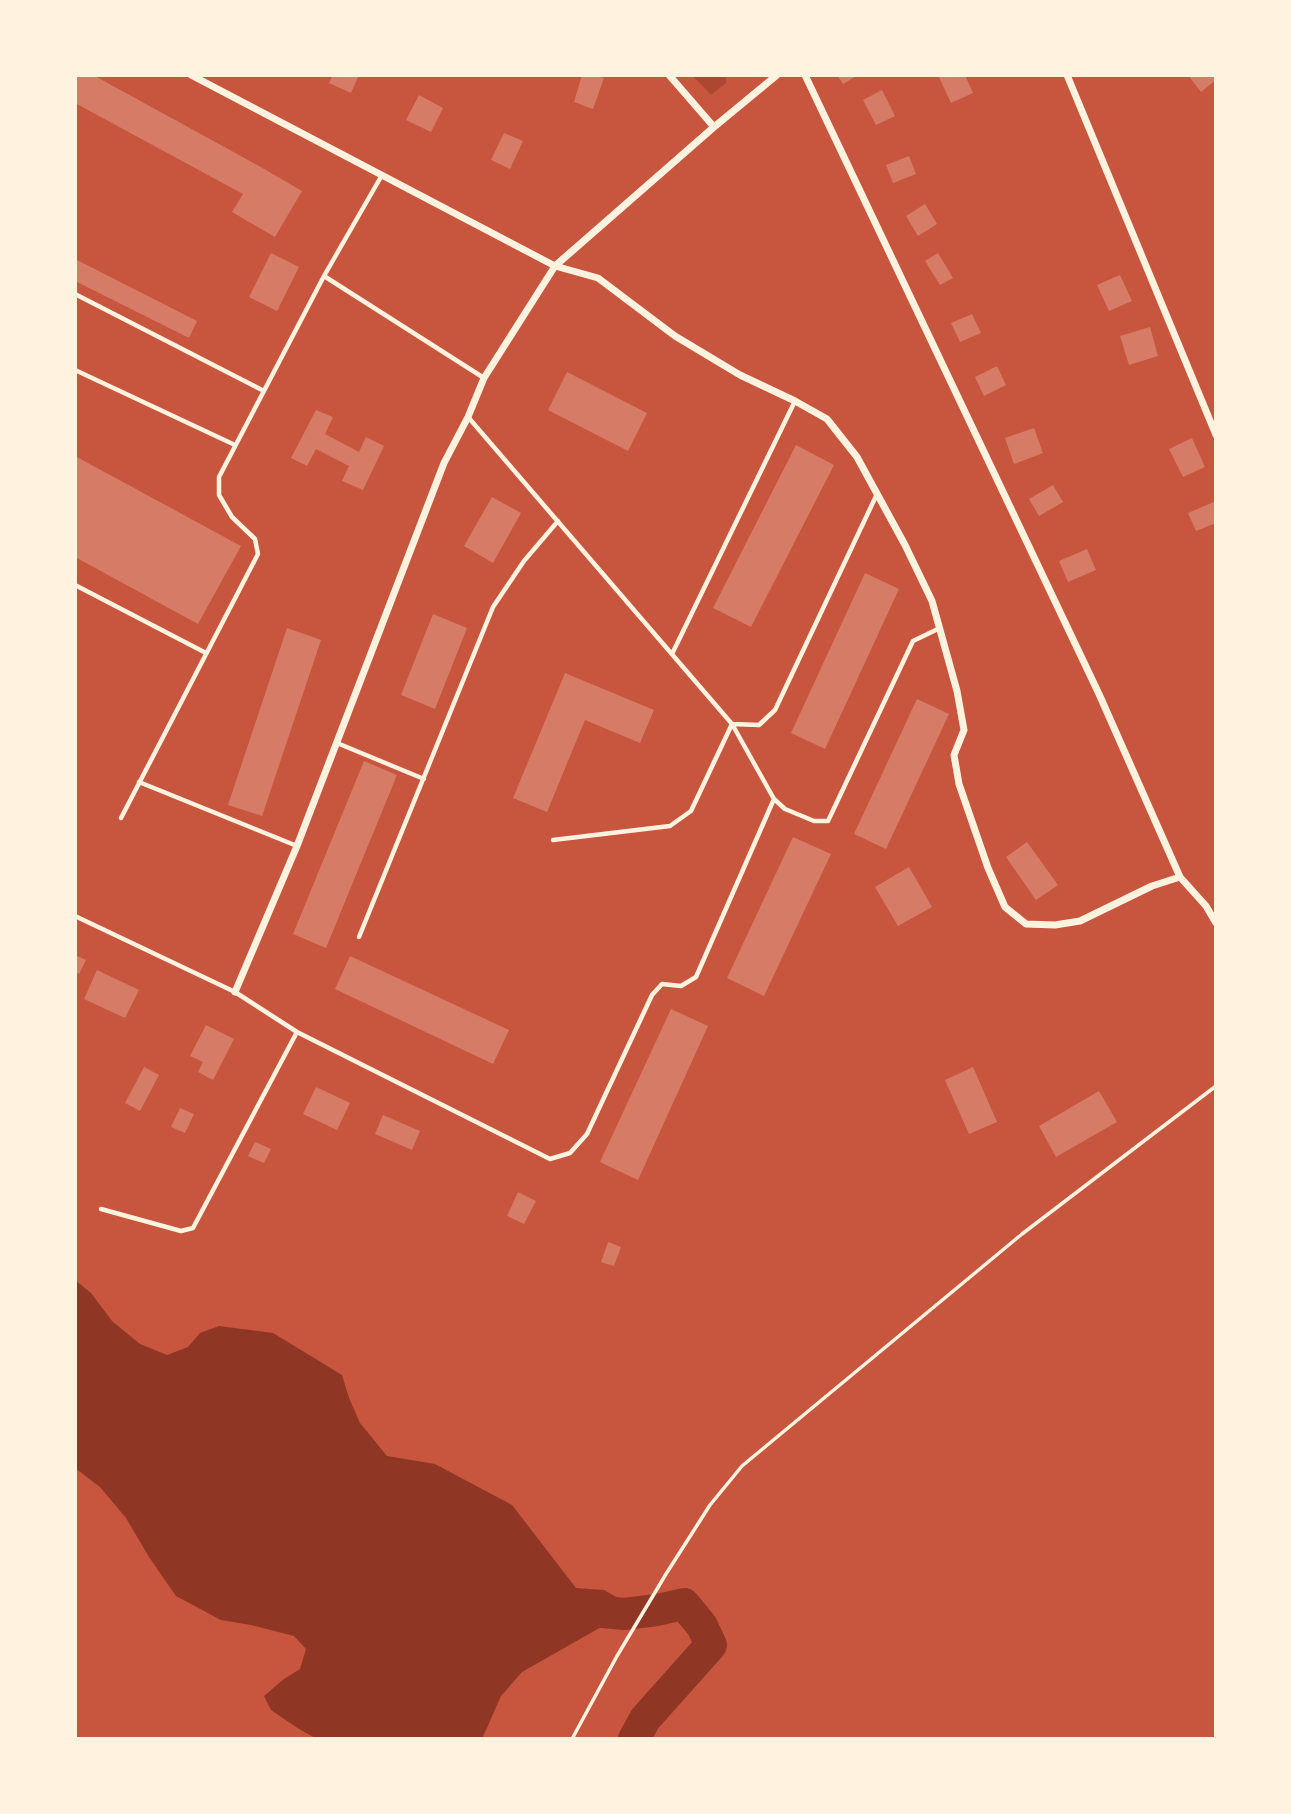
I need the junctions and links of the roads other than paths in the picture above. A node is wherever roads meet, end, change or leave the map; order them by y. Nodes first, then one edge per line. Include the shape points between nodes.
1 (191, 75) edge
2 (669, 75) edge
3 (777, 75) edge
4 (805, 75) edge
5 (1067, 75) edge
6 (714, 127) junction
7 (382, 175) junction
8 (555, 265) junction
9 (324, 276) junction
10 (75, 294) edge
11 (75, 370) edge
12 (484, 377) junction
13 (264, 391) junction
14 (795, 401) junction
15 (468, 417) junction
16 (1216, 435) edge
17 (235, 445) junction
18 (877, 494) junction
19 (558, 521) junction
20 (75, 584) edge
21 (940, 628) junction
22 (206, 653) junction
23 (673, 654) junction
24 (732, 724) junction
25 (337, 743) junction
26 (424, 779) junction
27 (139, 782) junction
28 (774, 799) junction
29 (121, 818) dead end
30 (553, 840) dead end
31 (298, 846) junction
32 (1180, 877) junction
33 (75, 916) edge
34 (1216, 923) edge
35 (359, 937) dead end
36 (236, 992) junction
37 (297, 1032) junction
38 (101, 1209) dead end

1 - 7 street
2 - 6 street
3 - 6 street
4 - 32 street via 1099,694
5 - 16 street
6 - 8 street
7 - 8 street
7 - 9 lane
8 - 12 street
8 - 14 street via 598,278 686,342
9 - 12 lane
9 - 13 lane
10 - 13 lane
11 - 17 lane
12 - 15 street
13 - 17 lane
14 - 18 street via 827,419 857,457
14 - 23 lane
15 - 19 lane
15 - 25 street via 444,463
17 - 22 lane via 219,477 219,495 232,517 256,538 258,554
18 - 21 street via 932,601
18 - 24 lane via 775,710 759,725
19 - 23 lane
19 - 26 lane via 493,607
20 - 22 lane
21 - 28 lane via 913,641 828,821 814,821
21 - 32 street via 964,730 954,755 960,784 1005,907 1026,924 1080,921
22 - 27 lane
23 - 24 lane
24 - 28 lane
24 - 30 lane via 691,811 670,826
25 - 26 lane
25 - 31 street
26 - 35 lane
27 - 29 lane
27 - 31 lane
28 - 37 lane via 696,977 681,986 662,984 652,995 587,1134 570,1153 550,1158
31 - 36 street
32 - 34 street
33 - 36 lane
36 - 37 lane
37 - 38 lane via 193,1228 181,1231

